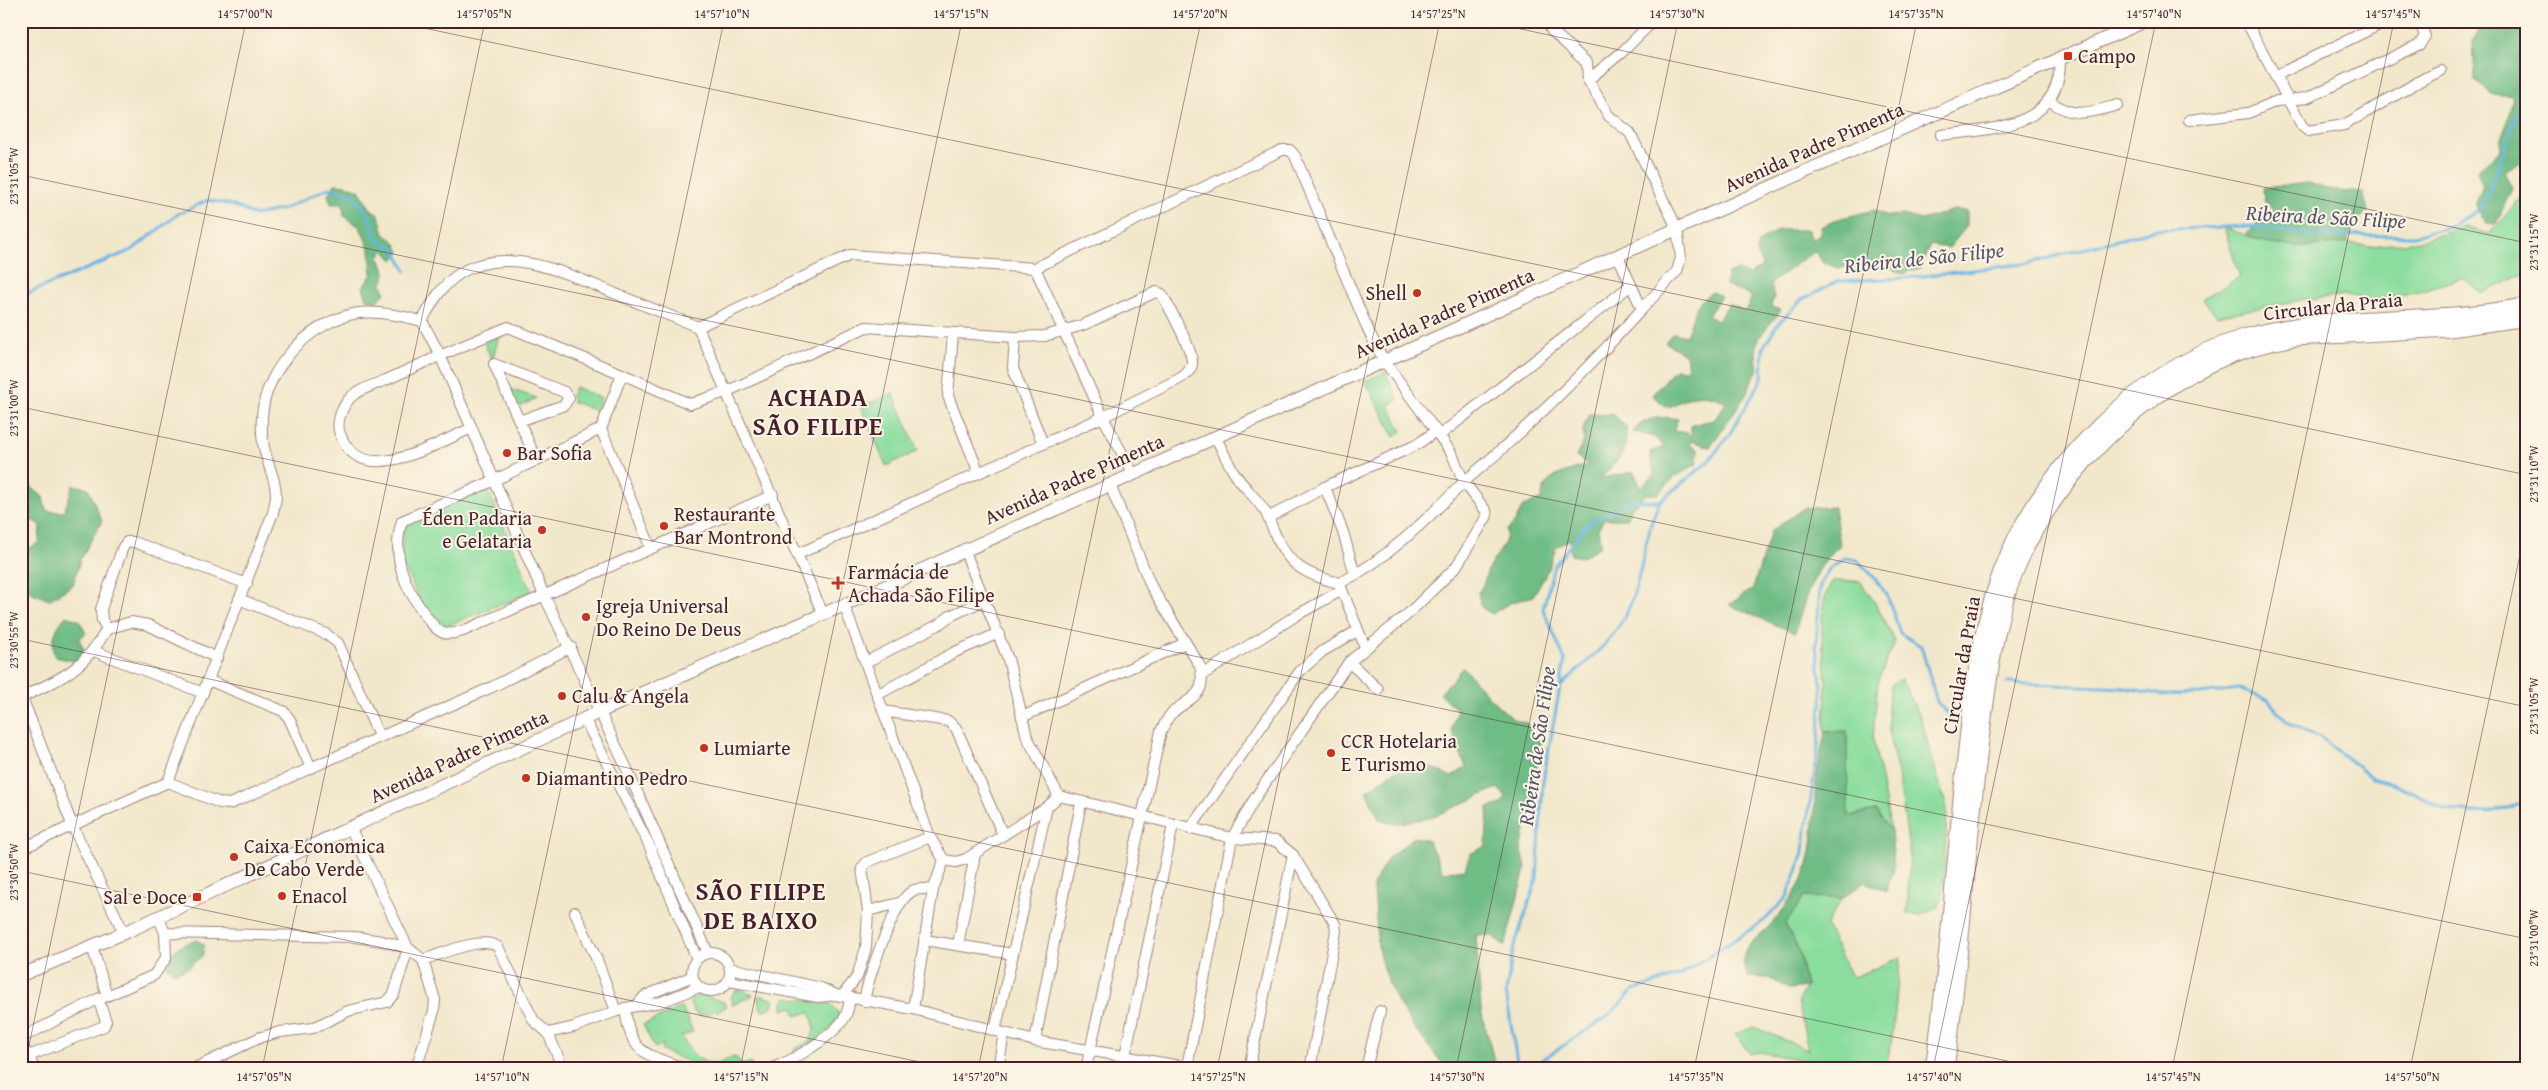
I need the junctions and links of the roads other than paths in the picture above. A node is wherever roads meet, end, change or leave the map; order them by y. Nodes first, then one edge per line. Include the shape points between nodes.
1 (1653, 21) edge
2 (2145, 21) edge
3 (2246, 21) edge
4 (2387, 21) edge
5 (2419, 21) edge
6 (1551, 30) dead end
7 (2060, 60) junction
8 (2441, 71) dead end
9 (2275, 76) junction
10 (1588, 80) junction
11 (2049, 100) junction
12 (2288, 100) junction
13 (2118, 105) dead end
14 (2190, 120) dead end
15 (1941, 135) dead end
16 (1677, 228) junction
17 (1618, 256) junction
18 (1035, 268) junction
19 (1631, 285) junction
20 (2527, 305) edge
21 (1642, 309) junction
22 (2527, 318) edge
23 (422, 322) junction
24 (698, 327) junction
25 (953, 333) junction
26 (1064, 333) junction
27 (1015, 337) junction
28 (440, 355) junction
29 (1384, 361) junction
30 (622, 374) junction
31 (728, 391) junction
32 (1104, 417) junction
33 (519, 421) junction
34 (472, 428) junction
35 (601, 429) junction
36 (1438, 433) junction
37 (1215, 436) junction
38 (1043, 444) junction
39 (536, 459) junction
40 (979, 473) junction
41 (1133, 474) junction
42 (495, 480) junction
43 (1464, 482) junction
44 (1110, 485) junction
45 (1325, 487) junction
46 (773, 495) junction
47 (1268, 518) junction
48 (651, 548) junction
49 (964, 549) junction
50 (798, 554) junction
51 (1355, 575) junction
52 (247, 584) junction
53 (1341, 587) junction
54 (544, 595) junction
55 (984, 596) junction
56 (239, 599) junction
57 (844, 605) junction
58 (823, 614) junction
59 (108, 629) junction
60 (1357, 631) junction
61 (999, 633) junction
62 (1186, 642) junction
63 (571, 647) junction
64 (1365, 647) junction
65 (94, 652) junction
66 (217, 658) junction
67 (866, 662) junction
68 (1349, 662) junction
69 (1202, 675) junction
70 (208, 680) junction
71 (1378, 689) dead end
72 (203, 693) junction
73 (876, 695) junction
74 (22, 696) edge
75 (883, 711) junction
76 (599, 712) junction
77 (1022, 717) junction
78 (584, 718) junction
79 (379, 736) junction
80 (311, 768) junction
81 (168, 782) junction
82 (1059, 796) junction
83 (1081, 803) junction
84 (1047, 807) junction
85 (1142, 818) junction
86 (1173, 825) junction
87 (74, 827) junction
88 (350, 827) junction
89 (1190, 829) junction
90 (1003, 835) junction
91 (930, 837) junction
92 (1232, 838) junction
93 (21, 849) edge
94 (975, 854) junction
95 (1293, 855) junction
96 (944, 860) junction
97 (933, 890) junction
98 (899, 903) junction
99 (868, 911) junction
100 (575, 912) dead end
101 (158, 916) junction
102 (124, 933) junction
103 (165, 933) junction
104 (924, 940) junction
105 (958, 945) junction
106 (92, 946) junction
107 (408, 948) junction
108 (708, 954) junction
109 (1013, 954) junction
110 (697, 959) junction
111 (423, 960) junction
112 (730, 968) junction
113 (21, 975) edge
114 (693, 976) junction
115 (729, 981) junction
116 (699, 987) junction
117 (843, 997) junction
118 (102, 998) junction
119 (864, 1001) junction
120 (638, 1004) junction
121 (620, 1009) junction
122 (913, 1009) junction
123 (1380, 1011) dead end
124 (548, 1032) junction
125 (999, 1032) junction
126 (21, 1038) edge
127 (1035, 1041) junction
128 (21, 1043) edge
129 (1091, 1052) junction
130 (29, 1056) junction
131 (1125, 1056) junction
132 (792, 1065) edge
133 (1187, 1067) junction
134 (36, 1069) edge
135 (193, 1069) edge
136 (416, 1069) edge
137 (563, 1069) edge
138 (687, 1069) edge
139 (768, 1069) edge
140 (998, 1069) edge
141 (1086, 1069) edge
142 (1198, 1069) edge
143 (1249, 1069) edge
144 (1310, 1069) edge
145 (1366, 1069) edge
146 (1933, 1069) edge
147 (1946, 1069) edge

1 - 10 street
2 - 7 main road, Avenida Padre Pimenta
3 - 9 street
4 - 9 street
5 - 12 street via 2425,36 2420,44 2307,98
6 - 10 street via 1587,63
7 - 11 street via 2057,87
7 - 16 main road, Avenida Padre Pimenta
8 - 12 street via 2334,128 2308,131
9 - 12 street
10 - 16 street via 1609,116 1630,133
11 - 13 street via 2060,109 2074,113
11 - 15 street via 2018,123
12 - 14 street via 2248,113
16 - 17 main road, Avenida Padre Pimenta
16 - 21 street via 1678,271
17 - 19 street
17 - 29 main road, Avenida Padre Pimenta
18 - 24 street via 850,255
18 - 26 street
18 - 29 street via 1282,150 1290,150
19 - 21 street
19 - 36 street
20 - 146 highway, Circular da Praia via 2459,316 2306,325 2264,332 2220,345 2175,367 2125,402 2050,480 2026,518 2002,571 1980,648 1967,741
21 - 43 street via 1530,426
22 - 147 highway, Circular da Praia via 2449,329 2296,338 2234,353 2195,370 2158,394 2110,436 2067,484 2022,556 1996,639 1976,778
23 - 24 street via 438,293 460,274 488,263 517,262 554,268
23 - 28 street
23 - 52 street via 382,314 360,313 342,317 318,327 278,368 262,415 263,444 274,478 274,513
24 - 31 street
25 - 27 street
25 - 31 street via 866,327
25 - 40 street via 948,396
26 - 27 street
26 - 32 street
26 - 32 street via 1156,292 1162,294 1181,332 1192,362 1190,370 1165,387
27 - 38 street via 1013,368
28 - 30 street via 508,327
28 - 34 street
28 - 34 street via 353,395 340,414 339,433 354,454 370,462 390,462
29 - 36 street
29 - 37 main road, Avenida Padre Pimenta
30 - 31 street via 690,404
30 - 35 street
31 - 46 street
32 - 38 street
32 - 41 street
33 - 33 street via 564,404 569,398 564,392 494,364
33 - 39 street
34 - 42 street
35 - 39 street
35 - 48 street
36 - 43 street via 1452,454
36 - 45 street
37 - 41 main road, Avenida Padre Pimenta
37 - 47 street via 1234,474
38 - 40 street
39 - 42 street
40 - 50 street
41 - 44 main road, Avenida Padre Pimenta
42 - 54 street
42 - 54 street via 402,521 398,531 398,562 405,585 434,627 449,634 463,631
43 - 51 street via 1384,557
43 - 64 street via 1486,511 1484,522 1456,567 1408,614
44 - 49 main road, Avenida Padre Pimenta
44 - 62 street via 1151,586
45 - 47 street
45 - 51 street via 1343,532
46 - 48 street
46 - 50 street
47 - 53 street via 1278,543 1292,562
48 - 54 street
49 - 55 street
49 - 57 main road, Avenida Padre Pimenta
50 - 58 street
51 - 53 street
52 - 56 street
52 - 59 street via 127,542 101,610 102,620
53 - 60 street
53 - 69 street
54 - 63 street
55 - 61 street
55 - 67 street via 938,625
56 - 66 street
56 - 79 street via 326,634 338,643
57 - 58 main road, Avenida Padre Pimenta
57 - 67 street
58 - 76 main road, Avenida Padre Pimenta
59 - 65 street
59 - 66 street via 131,622 148,625
60 - 64 street
60 - 89 street via 1323,651 1300,671
61 - 73 street via 955,652
61 - 77 street
62 - 69 street
62 - 77 street
63 - 76 street
63 - 79 street via 492,687
64 - 68 street
65 - 72 street
65 - 74 street via 70,674
66 - 70 street
67 - 73 street
68 - 71 street
68 - 92 street via 1255,798
69 - 85 street via 1196,698 1170,715 1161,731
70 - 72 street
70 - 80 street via 283,711
72 - 81 street
73 - 75 street
74 - 87 street
75 - 90 street via 948,721 956,728
75 - 91 street
76 - 78 main road, Avenida Padre Pimenta
76 - 108 street
77 - 82 street via 1027,737
78 - 88 main road, Avenida Padre Pimenta
78 - 110 street via 648,843
79 - 80 street
80 - 81 street via 230,804 211,800
81 - 87 street
82 - 83 street
82 - 84 street
83 - 85 street
83 - 127 street
84 - 90 street
84 - 109 street
85 - 86 street
85 - 129 street
86 - 89 street
86 - 131 street
87 - 93 street
87 - 102 street
88 - 101 main road, Avenida Padre Pimenta
88 - 107 street
89 - 92 street
90 - 94 street
91 - 96 street
91 - 99 street via 867,862 862,868
92 - 95 street via 1276,841
92 - 133 street
94 - 96 street via 956,862
94 - 105 street
95 - 143 street
95 - 144 street via 1336,931
96 - 97 street
97 - 98 street via 910,892
97 - 104 street
98 - 99 street
98 - 119 street via 879,950
99 - 117 street via 866,948 857,977
100 - 121 street
101 - 102 main road, Avenida Padre Pimenta
101 - 103 street
102 - 106 main road, Avenida Padre Pimenta
103 - 107 street via 355,937
103 - 118 street via 166,958 154,975
104 - 105 street
104 - 122 street
105 - 109 street
106 - 113 main road, Avenida Padre Pimenta
106 - 118 street
107 - 111 street
107 - 135 street via 394,994 387,1002 348,1011 313,1028 261,1038
108 - 110 street
108 - 112 street via 719,955
109 - 125 street
110 - 114 street
111 - 124 street via 476,943 495,944 534,1021
111 - 136 street via 435,1000
112 - 115 street
112 - 117 street via 821,988
114 - 116 street
114 - 120 street via 645,996
115 - 116 street via 716,991
115 - 117 street via 818,997
116 - 120 street via 661,1002
117 - 119 street
117 - 132 street via 846,1017
118 - 126 street
118 - 130 street via 104,1026
119 - 122 street
120 - 121 street
121 - 124 street via 574,1027
121 - 138 street via 642,1052
122 - 125 street
123 - 145 street
124 - 137 street
125 - 127 street
125 - 140 street
127 - 129 street
128 - 130 street
129 - 131 street
129 - 141 street
130 - 134 street
131 - 133 street
132 - 139 street
133 - 142 street

